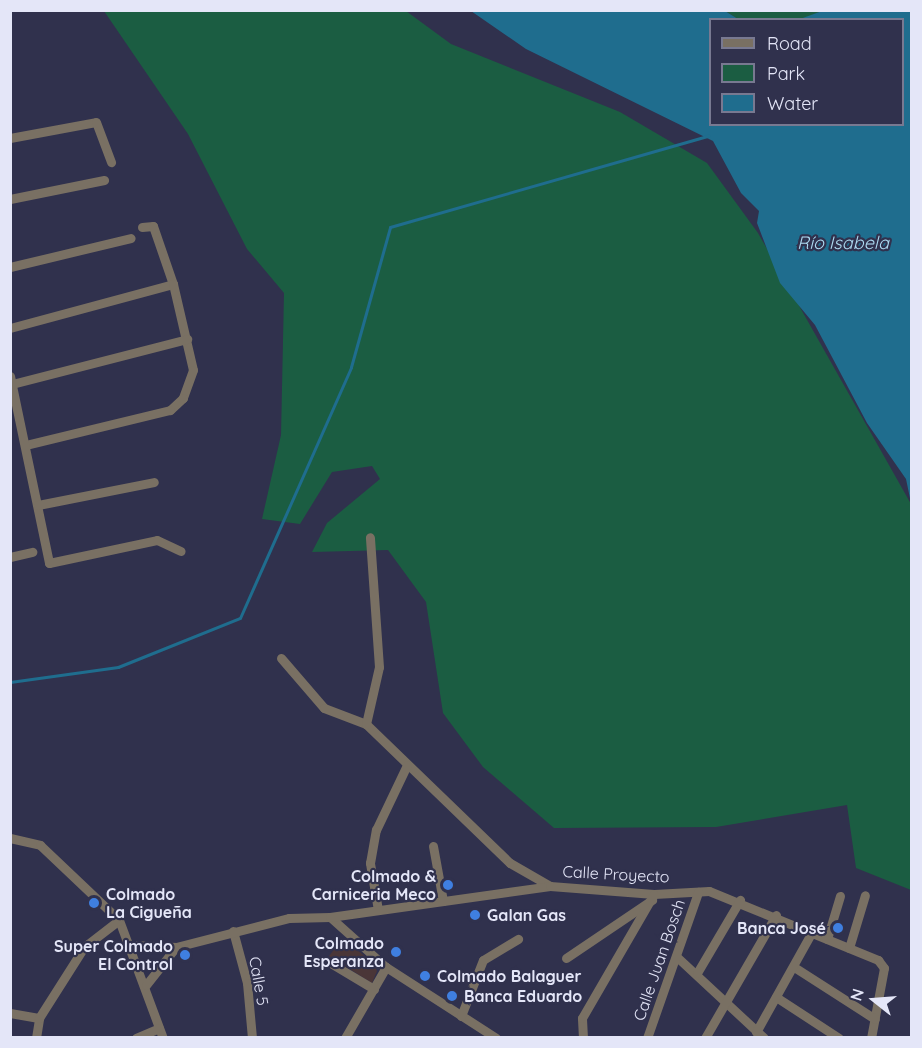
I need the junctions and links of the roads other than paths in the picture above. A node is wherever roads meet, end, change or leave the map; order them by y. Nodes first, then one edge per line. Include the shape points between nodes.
1 (10, 138) edge
2 (111, 162) dead end
3 (104, 180) dead end
4 (10, 199) edge
5 (142, 227) dead end
6 (131, 238) dead end
7 (10, 267) edge
8 (173, 284) junction
9 (10, 328) edge
10 (187, 339) junction
11 (11, 380) edge
12 (25, 445) junction
13 (154, 482) dead end
14 (38, 505) junction
15 (370, 537) dead end
16 (181, 551) dead end
17 (32, 552) dead end
18 (10, 557) edge
19 (281, 658) dead end
20 (366, 724) junction
21 (407, 765) junction
22 (10, 838) edge
23 (433, 846) dead end
24 (550, 886) junction
25 (698, 892) junction
26 (865, 895) dead end
27 (840, 896) dead end
28 (653, 897) junction
29 (740, 900) junction
30 (443, 901) junction
31 (378, 910) junction
32 (776, 915) junction
33 (330, 917) junction
34 (119, 920) junction
35 (233, 931) junction
36 (812, 932) junction
37 (518, 939) dead end
38 (827, 939) junction
39 (132, 945) junction
40 (176, 947) junction
41 (849, 948) junction
42 (566, 957) dead end
43 (678, 958) junction
44 (332, 964) dead end
45 (386, 967) junction
46 (794, 967) junction
47 (697, 973) junction
48 (146, 985) junction
49 (374, 989) junction
50 (776, 997) junction
51 (722, 1004) junction
52 (10, 1012) edge
53 (461, 1016) junction
54 (39, 1018) junction
55 (875, 1019) junction
56 (161, 1033) edge
57 (760, 1035) edge
58 (36, 1038) edge
59 (136, 1038) edge
60 (252, 1038) edge
61 (345, 1038) edge
62 (496, 1038) edge
63 (583, 1038) edge
64 (647, 1038) edge
65 (705, 1038) edge
66 (839, 1038) edge
67 (870, 1038) edge

1 - 2 street via 96,122
3 - 4 street
5 - 8 street via 153,226
6 - 7 street
8 - 9 street
8 - 10 street
10 - 11 street
10 - 12 street via 193,377 183,398 170,410
11 - 12 street
12 - 14 street
13 - 14 street
14 - 16 street via 52,565 157,540
15 - 20 street via 380,667
17 - 18 street
19 - 20 street via 324,708
20 - 21 street
21 - 24 street via 510,863
21 - 31 street via 376,830 370,863
22 - 34 street via 40,844
23 - 30 street
24 - 28 street, Calle Proyecto
24 - 30 street, Calle Proyecto
25 - 28 street, Calle Proyecto
25 - 29 street, Calle Proyecto
25 - 43 street, Calle Juan Bosch
26 - 41 street
27 - 38 street
28 - 42 street
28 - 63 street via 582,1018
29 - 32 street, Calle Proyecto
29 - 47 street
30 - 31 street, Calle Proyecto
31 - 33 street, Calle Proyecto
32 - 36 street, Calle Proyecto
32 - 51 street
33 - 35 street, Calle Proyecto via 289,918
33 - 45 street
34 - 39 street
34 - 54 street via 84,947
35 - 40 street, Calle Proyecto
35 - 60 street, Calle 5 via 247,983
36 - 38 street, Calle Proyecto
36 - 46 street
37 - 53 street via 483,960
38 - 41 street, Calle Proyecto
39 - 40 street, Calle Proyecto
39 - 48 street
40 - 48 street
41 - 55 street, Calle Proyecto via 878,960 884,968
43 - 47 street
43 - 64 street, Calle Juan Bosch
44 - 49 street
45 - 49 street
45 - 53 street
46 - 50 street
46 - 55 street
47 - 51 street
48 - 56 street
49 - 61 street
50 - 57 street
50 - 66 street
51 - 57 street
51 - 65 street
52 - 54 street
53 - 62 street
54 - 58 street
55 - 67 street
56 - 59 street

